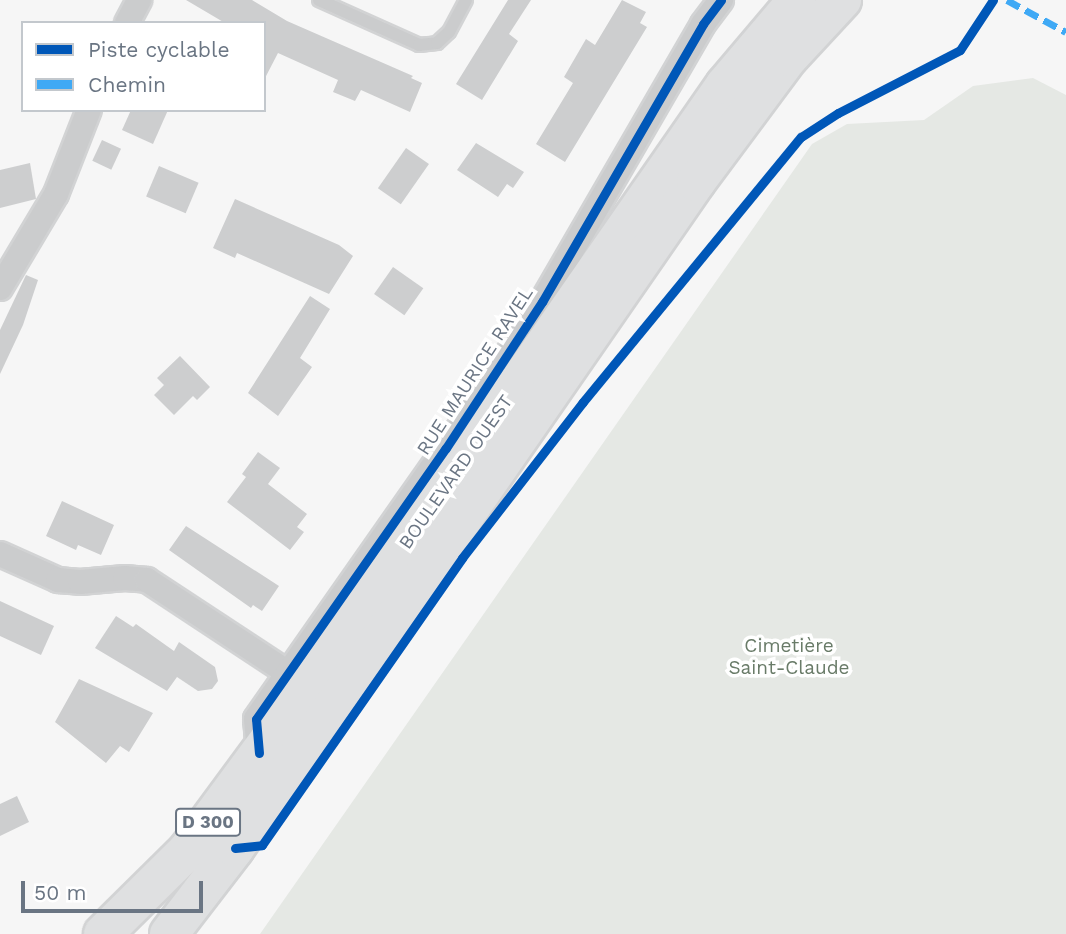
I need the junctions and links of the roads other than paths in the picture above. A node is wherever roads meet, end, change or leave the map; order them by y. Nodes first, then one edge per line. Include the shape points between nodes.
1 (139, 0) edge
2 (319, 0) edge
3 (467, 0) edge
4 (721, 0) edge
5 (797, 0) edge
6 (842, 0) edge
7 (128, 21) edge
8 (88, 112) edge
9 (0, 288) edge
10 (0, 554) edge
11 (288, 673) junction
12 (259, 753) junction
13 (103, 934) edge
14 (169, 934) edge

1 - 7 street
2 - 3 lane via 419,45 437,43 449,32
4 - 11 street, RUE MAURICE RAVEL via 542,302 446,449
5 - 12 main road, BOULEVARD OUEST / D 300 via 725,85
6 - 14 main road, BOULEVARD OUEST / D 300 via 789,57 696,182 235,848
8 - 9 street via 56,194
10 - 11 street via 58,580 147,580
11 - 12 street, RUE MAURICE RAVEL via 256,719
12 - 13 main road, BOULEVARD OUEST / D 300 via 187,851

